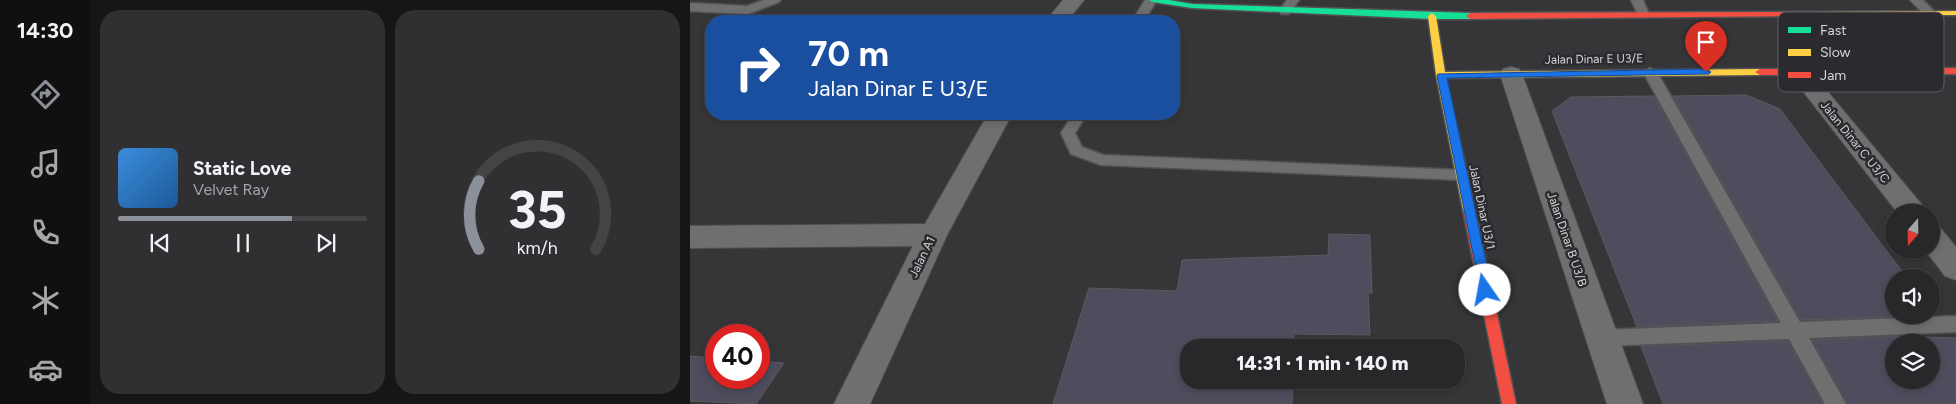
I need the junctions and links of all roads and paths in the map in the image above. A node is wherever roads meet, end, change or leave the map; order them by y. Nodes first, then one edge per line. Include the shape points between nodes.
1 (775, 0) edge
2 (1074, 0) edge
3 (1152, 0) edge
4 (1293, 0) edge
5 (1637, 0) edge
6 (1916, 0) edge
7 (690, 7) edge
8 (1285, 11) junction
9 (1929, 12) edge
10 (1643, 14) junction
11 (1778, 14) edge
12 (1061, 15) edge
13 (1142, 15) edge
14 (1432, 16) junction
15 (1650, 72) junction
16 (1778, 72) edge
17 (1511, 74) junction
18 (1441, 76) junction
19 (1815, 92) edge
20 (997, 120) edge
21 (1076, 120) edge
22 (1462, 175) junction
23 (1906, 204) edge
24 (933, 235) junction
25 (690, 237) edge
26 (1940, 248) edge
27 (1956, 268) edge
28 (1956, 324) edge
29 (1795, 331) junction
30 (1601, 338) junction
31 (852, 404) edge
32 (1509, 404) edge
33 (1625, 404) edge
34 (1836, 404) edge

1 - 7 lane via 748,10
2 - 12 street
3 - 8 street via 1187,6
3 - 13 lane
4 - 8 lane
5 - 10 lane
6 - 9 lane
8 - 14 street
10 - 11 street
10 - 14 street
14 - 18 street, Jalan Dinar U3/1
15 - 16 street, Jalan Dinar E U3/E
15 - 17 street, Jalan Dinar E U3/E
15 - 29 lane
17 - 18 street, Jalan Dinar E U3/E
17 - 30 street, Jalan Dinar B U3/B
18 - 22 street, Jalan Dinar U3/1
19 - 23 street, Jalan Dinar C U3/C
20 - 24 street, Jalan A1
21 - 22 lane via 1068,133 1076,150 1101,160
22 - 32 street, Jalan Dinar U3/1
24 - 25 street
24 - 31 street, Jalan A1
26 - 27 street
28 - 29 lane
29 - 30 lane
29 - 34 lane
30 - 33 street, Jalan Dinar B U3/B

